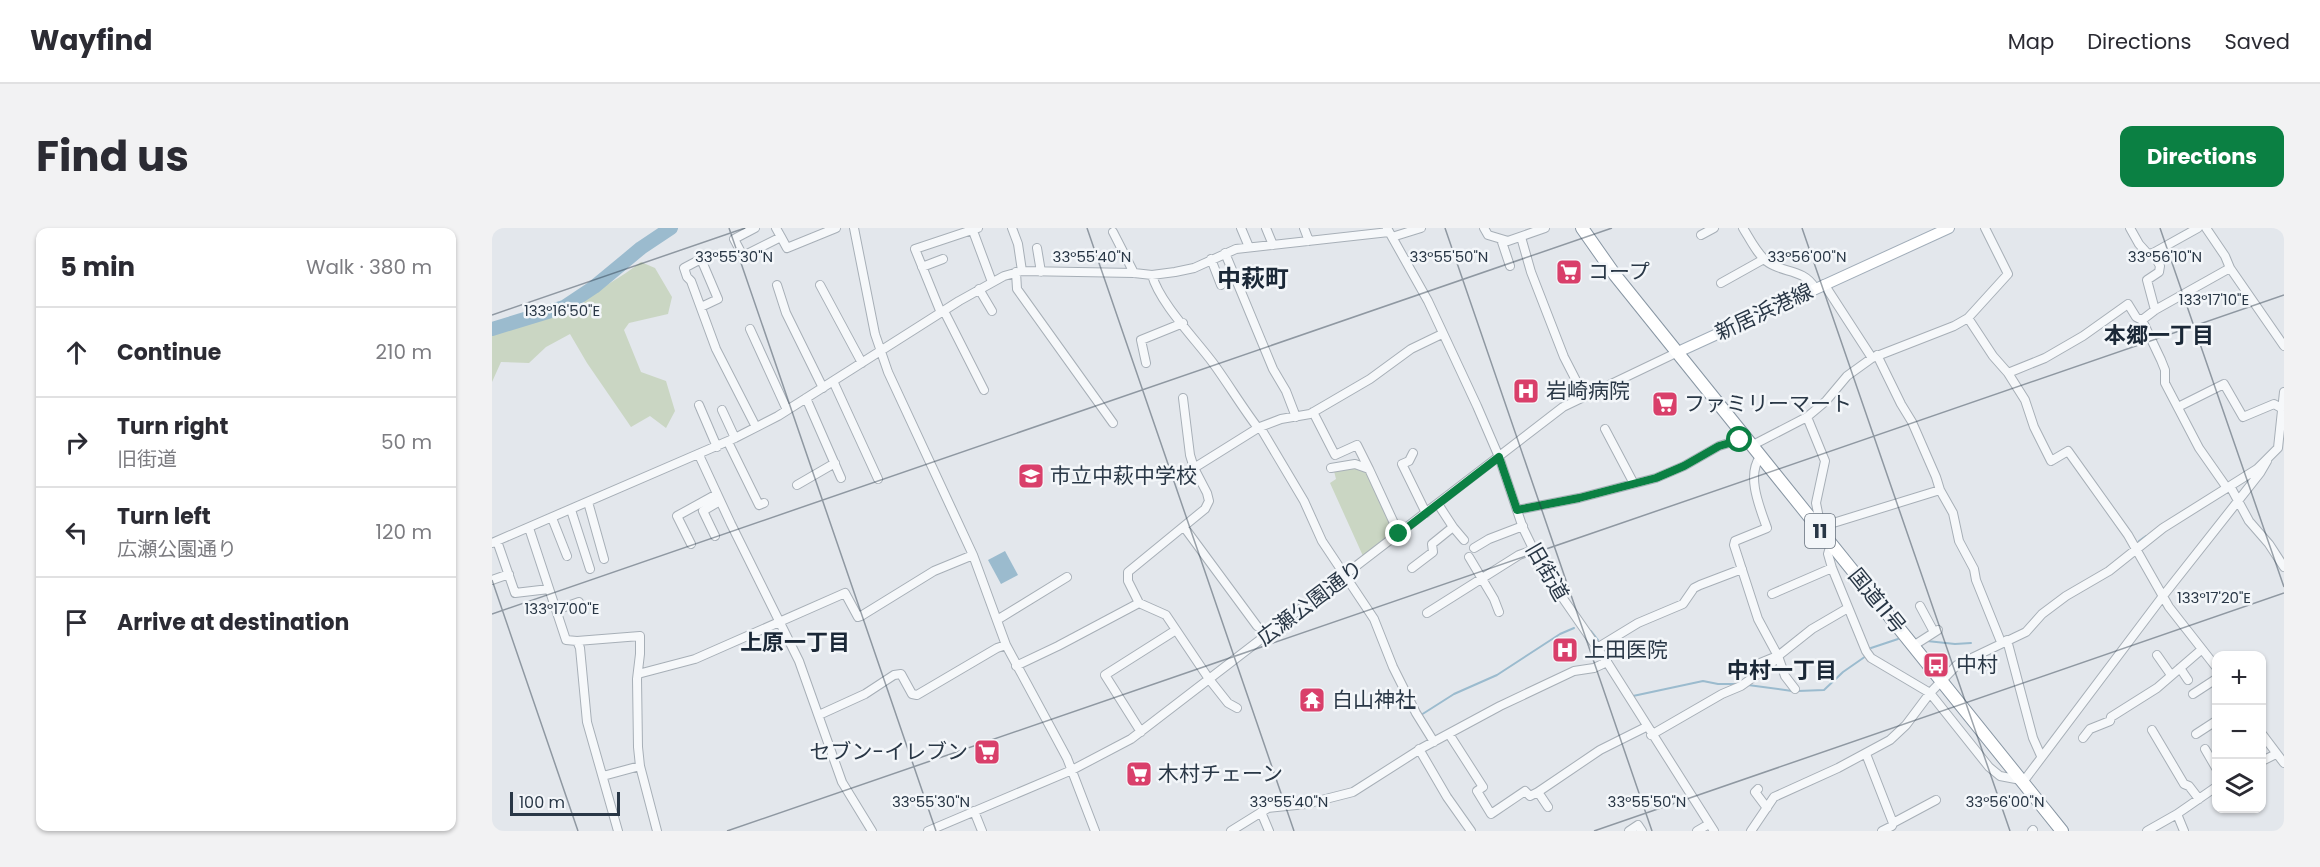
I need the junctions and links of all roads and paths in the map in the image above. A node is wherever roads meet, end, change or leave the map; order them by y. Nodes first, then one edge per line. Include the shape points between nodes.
1 (755, 228) edge
2 (776, 228) edge
3 (836, 228) edge
4 (854, 228) edge
5 (1012, 228) edge
6 (1241, 228) edge
7 (1266, 228) edge
8 (1304, 228) edge
9 (1325, 228) edge
10 (1421, 228) edge
11 (1484, 228) edge
12 (1511, 228) edge
13 (1545, 228) edge
14 (1582, 228) edge
15 (1714, 228) edge
16 (1743, 228) edge
17 (1949, 228) edge
18 (1985, 228) edge
19 (2130, 228) edge
20 (2199, 228) edge
21 (2206, 228) edge
22 (976, 229) edge
23 (1113, 232) dead end
24 (1351, 232) edge
25 (1390, 232) edge
26 (1925, 233) edge
27 (1701, 236) dead end
28 (781, 237) junction
29 (1330, 238) junction
30 (1517, 238) junction
31 (1501, 239) junction
32 (1310, 241) junction
33 (1273, 245) junction
34 (1037, 248) dead end
35 (1248, 248) junction
36 (1225, 253) junction
37 (2153, 253) junction
38 (1764, 258) junction
39 (944, 259) dead end
40 (1211, 259) junction
41 (1510, 266) dead end
42 (922, 267) junction
43 (2230, 268) junction
44 (1019, 271) junction
45 (1041, 272) junction
46 (1134, 273) junction
47 (1152, 275) junction
48 (992, 282) junction
49 (1721, 283) dead end
50 (777, 285) dead end
51 (820, 285) dead end
52 (1221, 285) dead end
53 (1820, 286) junction
54 (979, 289) junction
55 (701, 307) junction
56 (2155, 310) junction
57 (992, 311) dead end
58 (942, 312) junction
59 (1968, 318) junction
60 (2142, 320) junction
61 (1183, 323) junction
62 (750, 329) dead end
63 (1442, 334) junction
64 (2284, 346) edge
65 (880, 351) junction
66 (1678, 352) junction
67 (1875, 356) junction
68 (862, 363) junction
69 (1146, 363) dead end
70 (2008, 373) junction
71 (833, 381) junction
72 (823, 388) junction
73 (984, 390) dead end
74 (2284, 392) edge
75 (1584, 396) junction
76 (806, 398) junction
77 (1183, 398) dead end
78 (699, 405) dead end
79 (2178, 407) junction
80 (2281, 408) junction
81 (722, 410) dead end
82 (788, 410) junction
83 (1313, 412) junction
84 (1296, 417) junction
85 (1807, 417) junction
86 (1113, 423) dead end
87 (756, 427) junction
88 (1259, 428) junction
89 (1605, 429) dead end
90 (732, 440) junction
91 (1748, 442) junction
92 (2281, 446) edge
93 (717, 447) junction
94 (1413, 453) dead end
95 (699, 454) junction
96 (1499, 457) junction
97 (1760, 457) junction
98 (2267, 461) junction
99 (835, 463) junction
100 (1194, 468) junction
101 (1331, 468) dead end
102 (1369, 469) junction
103 (841, 478) dead end
104 (878, 478) dead end
105 (1633, 482) junction
106 (797, 485) dead end
107 (2229, 487) junction
108 (1940, 490) junction
109 (719, 497) junction
110 (2239, 500) junction
111 (588, 502) junction
112 (764, 503) dead end
113 (1438, 504) junction
114 (571, 510) junction
115 (1517, 510) junction
116 (1426, 513) junction
117 (552, 518) junction
118 (1522, 526) junction
119 (1184, 527) junction
120 (1453, 527) junction
121 (529, 528) junction
122 (1817, 528) junction
123 (1399, 534) junction
124 (715, 536) dead end
125 (1464, 540) dead end
126 (494, 542) edge
127 (691, 544) dead end
128 (1831, 544) junction
129 (1474, 548) dead end
130 (2136, 548) junction
131 (1533, 550) junction
132 (973, 555) junction
133 (567, 556) dead end
134 (1469, 557) dead end
135 (604, 560) dead end
136 (2284, 567) edge
137 (1412, 568) dead end
138 (1832, 568) junction
139 (590, 569) dead end
140 (1742, 569) junction
141 (508, 574) junction
142 (1067, 577) dead end
143 (1344, 577) junction
144 (1482, 578) junction
145 (492, 580) edge
146 (549, 589) junction
147 (1772, 594) dead end
148 (2163, 596) junction
149 (579, 602) dead end
150 (1139, 603) junction
151 (1920, 606) dead end
152 (1848, 608) junction
153 (556, 610) junction
154 (1499, 612) dead end
155 (1427, 614) dead end
156 (997, 620) junction
157 (780, 622) junction
158 (1257, 626) dead end
159 (1176, 630) junction
160 (577, 641) junction
161 (2004, 641) junction
162 (1919, 642) junction
163 (1006, 645) junction
164 (1597, 648) junction
165 (2201, 650) junction
166 (2157, 655) dead end
167 (1778, 656) junction
168 (1607, 662) junction
169 (2212, 662) edge
170 (1016, 666) junction
171 (1748, 668) dead end
172 (2180, 668) junction
173 (638, 674) junction
174 (2171, 675) junction
175 (1209, 679) junction
176 (1941, 680) junction
177 (2188, 680) dead end
178 (2212, 682) edge
179 (1795, 688) dead end
180 (1929, 693) junction
181 (2193, 694) dead end
182 (1236, 708) dead end
183 (819, 715) junction
184 (2212, 724) edge
185 (2152, 730) dead end
186 (1649, 731) junction
187 (1141, 732) junction
188 (1449, 734) junction
189 (2196, 734) dead end
190 (2083, 738) dead end
191 (2266, 740) edge
192 (1434, 742) junction
193 (2205, 748) dead end
194 (1419, 749) junction
195 (1866, 754) junction
196 (2276, 754) junction
197 (2042, 756) junction
198 (2266, 759) edge
199 (2212, 760) edge
200 (2284, 763) edge
201 (640, 766) junction
202 (1072, 770) junction
203 (603, 776) junction
204 (2022, 781) junction
205 (1758, 789) dead end
206 (2212, 791) edge
207 (1538, 792) junction
208 (1936, 800) dead end
209 (2199, 800) junction
210 (1548, 807) dead end
211 (1767, 808) junction
212 (974, 812) junction
213 (1261, 812) junction
214 (2177, 814) junction
215 (1893, 823) junction
216 (1711, 827) edge
217 (618, 831) edge
218 (657, 831) edge
219 (872, 831) edge
220 (928, 831) edge
221 (982, 831) edge
222 (1095, 831) edge
223 (1231, 831) edge
224 (1269, 831) edge
225 (1471, 831) edge
226 (1629, 831) edge
227 (1642, 831) edge
228 (1697, 831) edge
229 (1751, 831) edge
230 (1882, 831) edge
231 (2061, 831) edge
232 (2147, 831) edge
233 (2184, 831) edge

1 - 28 street via 734,239 743,256
2 - 28 street
3 - 28 street via 787,248
4 - 65 street
5 - 44 street via 1018,244
6 - 35 street
7 - 33 street
8 - 32 street
9 - 29 street
10 - 25 street
11 - 31 street via 1488,235
12 - 30 street
13 - 30 street
14 - 66 highway, 国道11号 / 11
15 - 27 street
16 - 38 street
17 - 26 main road, 新居浜港線
18 - 59 street via 2008,274
19 - 37 street via 2146,253
20 - 37 street
21 - 43 street
22 - 42 street via 915,249
22 - 48 street
23 - 46 street
24 - 25 street
24 - 29 street
25 - 63 street, 旧街道
26 - 53 main road, 新居浜港線
29 - 32 street
30 - 31 street
30 - 75 street via 1564,357
31 - 41 street
32 - 33 street
33 - 35 street
34 - 45 street
35 - 36 street
36 - 40 street
36 - 84 street
37 - 56 street via 2159,272 2146,279
38 - 49 street
38 - 53 street
39 - 42 street
40 - 47 street via 1194,268
40 - 52 street
42 - 58 street
43 - 56 street
43 - 64 street
44 - 45 street
44 - 48 street
44 - 86 street via 1017,289
45 - 46 street
46 - 47 street
47 - 61 street
48 - 54 street
50 - 72 street via 786,313
51 - 68 street
53 - 66 main road, 新居浜港線
53 - 67 street
54 - 57 street
54 - 58 street
55 - 55 street via 718,299 701,259 684,268
55 - 87 street via 716,349
56 - 60 street
58 - 65 street
58 - 73 street
59 - 67 street
59 - 70 street
60 - 70 street via 2128,304 2045,358
60 - 79 street
61 - 69 street via 1141,340
61 - 88 street
62 - 82 street
63 - 83 street via 1411,349
63 - 96 street, 旧街道
65 - 68 street
65 - 132 street
66 - 75 street, 広瀬公園通り
66 - 91 highway, 国道11号 / 11
67 - 85 street via 1847,376
67 - 108 street via 1912,422
68 - 71 street
70 - 130 street via 2025,400 2051,461 2068,452
71 - 72 street
71 - 104 street
72 - 76 street
74 - 80 street
75 - 96 street, 広瀬公園通り via 1563,407
76 - 82 street
76 - 99 street
77 - 100 street
78 - 93 street
79 - 80 street via 2224,384 2243,417 2274,405
79 - 107 street via 2199,448
80 - 92 street
81 - 90 street
82 - 87 street
83 - 84 street
83 - 102 street via 1335,455 1358,445
84 - 88 street
85 - 91 street
85 - 122 street via 1825,461 1816,503
87 - 90 street
88 - 100 street
88 - 143 street
89 - 105 street
90 - 93 street
90 - 112 street via 759,505
91 - 97 highway, 国道11号 / 11
91 - 105 street via 1713,449 1671,472
92 - 98 street
93 - 95 street
94 - 116 street via 1402,464
95 - 109 street
95 - 111 street
96 - 113 street, 広瀬公園通り
96 - 115 street, 旧街道
97 - 122 highway, 国道11号 / 11
97 - 140 street via 1754,475 1767,528 1735,541
98 - 107 street
98 - 110 street
99 - 103 street
99 - 106 street
100 - 119 street via 1209,501
101 - 102 street via 1355,464
102 - 123 street
105 - 115 street
107 - 110 street
107 - 130 street
108 - 122 street
108 - 161 street
109 - 124 street via 703,512
109 - 127 street via 678,516
109 - 157 street
110 - 136 street
110 - 148 street
111 - 114 street
111 - 135 street
113 - 116 street, 広瀬公園通り
113 - 120 street
114 - 117 street
114 - 139 street
115 - 118 street, 旧街道
116 - 123 street, 広瀬公園通り
117 - 121 street
117 - 133 street
118 - 129 street
118 - 131 street, 旧街道
119 - 150 street via 1128,572 1128,581
119 - 158 street
120 - 125 street
120 - 137 street via 1432,544 1433,552
121 - 126 street
121 - 146 street
122 - 128 highway, 国道11号 / 11
123 - 143 street, 広瀬公園通り
126 - 141 street
128 - 138 street via 1828,554
128 - 162 highway, 国道11号 / 11
130 - 148 street
130 - 161 street via 2109,571 2042,614 2026,632
131 - 144 street
131 - 164 street, 旧街道
132 - 156 street
132 - 157 street via 934,572 861,616 858,617 845,593
134 - 144 street
138 - 147 street
138 - 152 street
140 - 164 street via 1694,588 1683,604 1638,623
140 - 167 street via 1758,619
141 - 145 street
141 - 146 street via 515,593
142 - 156 street
143 - 175 street, 広瀬公園通り
143 - 192 street via 1374,619 1393,667
144 - 154 street
144 - 155 street
146 - 153 street
148 - 165 street
148 - 197 street
149 - 153 street
150 - 159 street via 1166,615
150 - 170 street
151 - 162 street via 1936,631
152 - 167 street via 1812,629
152 - 180 street via 1871,658
153 - 160 street via 566,640
156 - 163 street
157 - 173 street via 695,659
157 - 183 street
159 - 175 street
159 - 187 street via 1104,675
160 - 173 street via 640,636
160 - 203 street via 587,722
161 - 176 street via 1957,665
161 - 197 street
162 - 176 highway, 国道11号 / 11
163 - 170 street
163 - 183 street via 917,695 912,694 901,674 894,675
164 - 168 street, 旧街道
165 - 169 street
165 - 172 street
166 - 174 street
167 - 171 street
167 - 179 street via 1785,676
167 - 186 street via 1741,686
168 - 186 street, 旧街道
168 - 188 street via 1574,671
170 - 202 street
172 - 174 street
172 - 177 street
173 - 201 street
174 - 190 street via 2110,721 2090,729
175 - 182 street
175 - 187 street, 広瀬公園通り
176 - 180 street
176 - 204 highway, 国道11号 / 11
178 - 181 street
180 - 195 street via 1906,725
180 - 204 street via 1989,767 2000,776
183 - 219 street via 842,782
184 - 189 street
185 - 209 street via 2184,784
186 - 207 street via 1600,750
186 - 216 street, 旧街道
187 - 202 street, 広瀬公園通り
188 - 192 street
188 - 207 street via 1483,787 1477,791 1491,814 1526,791 1530,796
191 - 196 street
192 - 194 street
193 - 199 street
194 - 213 street via 1353,792
194 - 225 street
195 - 211 street via 1774,797
195 - 215 street
196 - 198 street
196 - 200 street
197 - 204 street
201 - 203 street
201 - 218 street
202 - 212 street, 広瀬公園通り
202 - 222 street
203 - 217 street
204 - 231 highway, 国道11号 / 11
205 - 211 street via 1755,792
206 - 209 street
207 - 210 street
208 - 215 street
209 - 214 street
211 - 229 street
212 - 220 street, 広瀬公園通り
212 - 221 street
213 - 223 street
213 - 224 street
214 - 232 street
214 - 233 street
215 - 230 street
216 - 228 street
226 - 227 street via 1638,825

